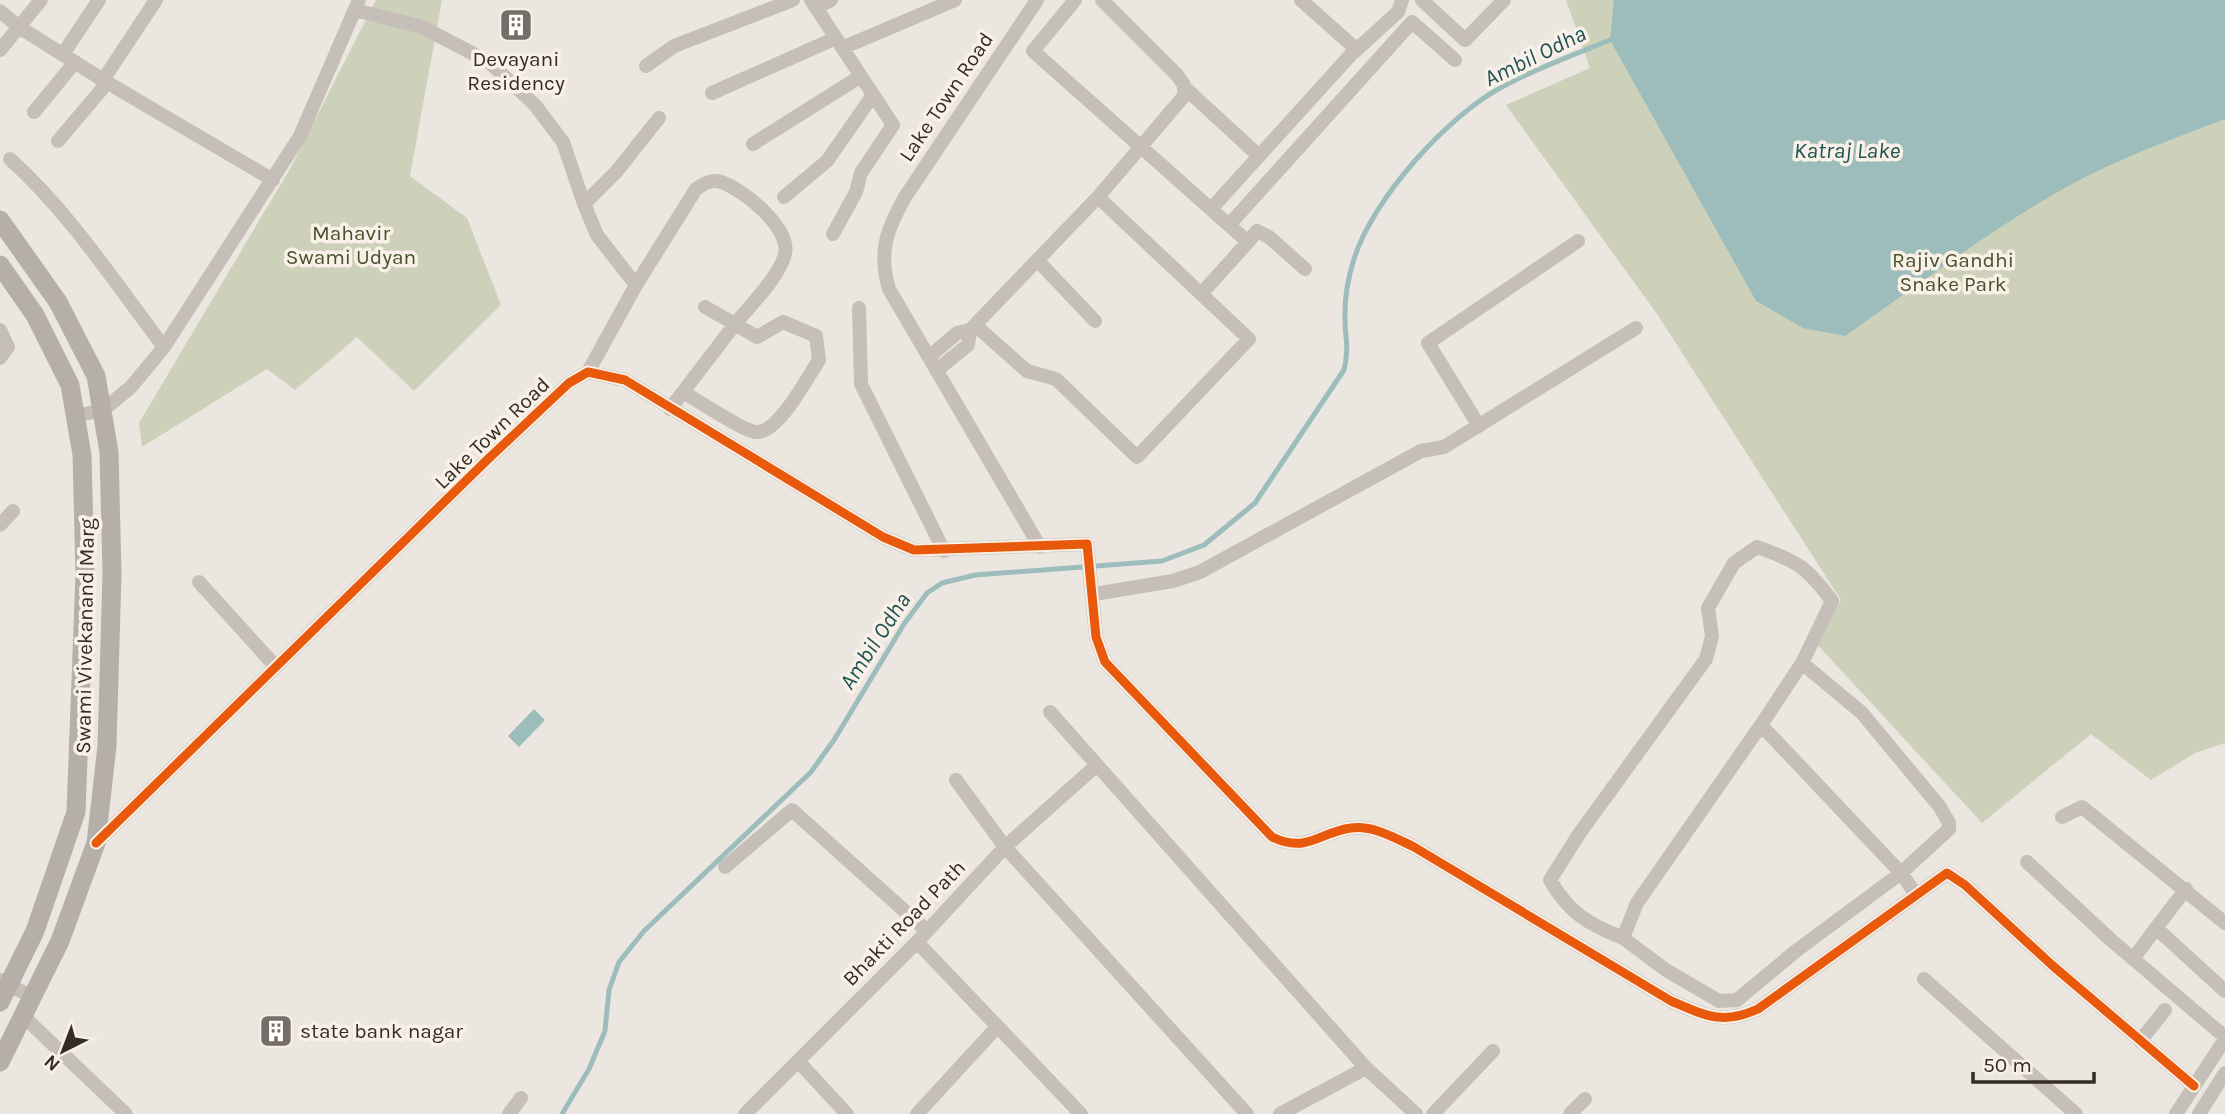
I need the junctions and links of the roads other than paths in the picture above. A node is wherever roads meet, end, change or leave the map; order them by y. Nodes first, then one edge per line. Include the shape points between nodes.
1 (41, 0) edge
2 (100, 0) edge
3 (156, 0) edge
4 (793, 0) edge
5 (831, 0) edge
6 (954, 0) edge
7 (1037, 0) edge
8 (1075, 0) edge
9 (1102, 0) edge
10 (1301, 0) edge
11 (1402, 0) edge
12 (1422, 0) edge
13 (1504, 0) edge
14 (813, 4) edge
15 (357, 5) edge
16 (0, 11) edge
17 (19, 27) junction
18 (839, 43) junction
19 (0, 50) edge
20 (1354, 52) junction
21 (69, 58) junction
22 (1455, 60) dead end
23 (646, 66) dead end
24 (861, 76) junction
25 (103, 80) junction
26 (1184, 87) junction
27 (712, 93) dead end
28 (873, 95) junction
29 (34, 112) dead end
30 (659, 118) dead end
31 (58, 141) dead end
32 (753, 144) dead end
33 (1141, 147) junction
34 (1259, 156) junction
35 (10, 159) dead end
36 (273, 180) junction
37 (784, 197) dead end
38 (1098, 197) junction
39 (584, 204) junction
40 (1211, 209) junction
41 (0, 220) edge
42 (1229, 225) junction
43 (833, 234) dead end
44 (1248, 242) junction
45 (1578, 242) dead end
46 (1038, 261) junction
47 (0, 265) edge
48 (1305, 269) dead end
49 (636, 285) junction
50 (1201, 293) junction
51 (705, 307) dead end
52 (859, 308) dead end
53 (1095, 321) dead end
54 (735, 324) junction
55 (972, 328) junction
56 (1636, 328) dead end
57 (0, 330) edge
58 (164, 346) junction
59 (929, 356) junction
60 (0, 358) edge
61 (937, 370) junction
62 (588, 372) junction
63 (683, 392) junction
64 (670, 409) junction
65 (103, 410) junction
66 (75, 416) junction
67 (1479, 426) junction
68 (13, 511) dead end
69 (0, 525) edge
70 (1040, 547) junction
71 (944, 551) junction
72 (199, 582) dead end
73 (1094, 594) junction
74 (1801, 663) junction
75 (276, 667) junction
76 (1050, 712) dead end
77 (1761, 725) junction
78 (1097, 765) junction
79 (956, 780) dead end
80 (2062, 817) dead end
81 (96, 843) junction
82 (1004, 847) junction
83 (2027, 862) dead end
84 (725, 867) dead end
85 (1901, 873) junction
86 (2186, 889) junction
87 (1916, 893) junction
88 (2225, 923) edge
89 (2156, 928) junction
90 (922, 937) junction
91 (1623, 938) junction
92 (2133, 959) junction
93 (1924, 979) dead end
94 (3, 989) edge
95 (2225, 991) edge
96 (32, 997) junction
97 (2165, 1010) dead end
98 (23, 1016) junction
99 (997, 1027) junction
100 (2225, 1038) edge
101 (2140, 1041) junction
102 (1493, 1051) dead end
103 (798, 1061) junction
104 (0, 1062) edge
105 (1366, 1068) junction
106 (2225, 1073) edge
107 (2194, 1086) junction
108 (521, 1098) dead end
109 (1584, 1099) dead end
110 (127, 1114) edge
111 (509, 1114) edge
112 (745, 1114) edge
113 (847, 1114) edge
114 (917, 1114) edge
115 (1081, 1114) edge
116 (1247, 1114) edge
117 (1280, 1114) edge
118 (1416, 1114) edge
119 (1433, 1114) edge
120 (1570, 1114) edge
121 (2076, 1114) edge
122 (2176, 1114) edge
123 (2199, 1114) edge

1 - 17 street
2 - 21 street
3 - 25 street
4 - 23 street via 674,46
5 - 14 street
6 - 18 street
7 - 59 street, Lake Town Road via 887,228 883,251 889,289
8 - 33 street via 1033,51
9 - 26 street
10 - 20 street via 1356,49
11 - 20 street via 1398,12
12 - 13 street via 1465,40
14 - 18 street
15 - 36 street via 300,136
15 - 39 street via 422,27 489,62 535,105 563,142
16 - 17 street
17 - 19 street
17 - 21 street
18 - 24 street
18 - 27 street
20 - 34 street
21 - 25 street
21 - 29 street
22 - 42 street via 1412,22
24 - 28 street
24 - 32 street
25 - 31 street via 102,89
25 - 36 street
26 - 33 street via 1178,107
26 - 34 street
28 - 37 street via 827,161
28 - 43 street via 893,125 861,173
30 - 39 street
33 - 38 street
33 - 40 street
34 - 40 street
35 - 58 street via 83,239
36 - 58 street
38 - 46 street
38 - 50 street
39 - 49 street via 597,235
40 - 42 street
41 - 65 main road, Swami Vivekanand Marg via 58,302 96,376
42 - 44 street
44 - 48 street via 1257,231
44 - 50 street
45 - 67 street via 1428,343
46 - 53 street
46 - 55 street
47 - 66 main road, Swami Vivekanand Marg via 35,316 70,384
49 - 54 street via 696,189 719,181 743,194 775,222 785,239 779,267
49 - 62 street
50 - 55 street via 1249,339 1137,457 1056,379 1027,371
51 - 54 street
52 - 71 street via 861,384
54 - 63 street
54 - 63 street via 757,337 783,322 816,336 819,360 777,422 768,430 754,432
55 - 59 street via 959,331
55 - 61 street via 968,345
56 - 67 street
57 - 60 street via 8,347
58 - 65 street via 131,387
59 - 61 street, Lake Town Road
61 - 70 street, Lake Town Road
62 - 64 street via 625,380
62 - 75 street, Lake Town Road via 569,383 522,427
63 - 64 street
64 - 71 street via 883,537 914,550
65 - 66 street
65 - 81 main road, Swami Vivekanand Marg via 109,452 112,574 107,746
66 - 94 main road, Swami Vivekanand Marg via 82,455 85,574 76,812 35,931
67 - 73 street via 1444,447 1421,451 1200,572
68 - 69 street
70 - 71 street
70 - 73 street via 1087,544
72 - 75 street
73 - 87 street via 1096,637 1105,662 1272,837 1289,845 1314,842 1351,828 1377,831 1414,847 1671,1001 1707,1017 1735,1019 1758,1009
74 - 77 street
74 - 85 street via 1862,713 1949,822 1937,843
74 - 91 street via 1832,601 1812,573 1788,557 1757,547 1734,563 1708,608 1713,636 1706,659 1550,880 1563,904 1594,927
75 - 81 street, Lake Town Road
76 - 78 street
77 - 85 street
77 - 91 street via 1637,904
78 - 82 street, Bhakti Road Path
78 - 105 street
79 - 82 street
80 - 86 street via 2082,807
81 - 96 main road, Swami Vivekanand Marg via 60,941
82 - 90 street, Bhakti Road Path
82 - 116 street
83 - 92 street
84 - 90 street via 792,810
85 - 87 street
85 - 91 street via 1737,1000 1719,1000 1666,970
86 - 88 street
86 - 89 street
87 - 101 street via 1947,873
89 - 92 street
89 - 95 street
90 - 99 street
90 - 103 street, Bhakti Road Path
92 - 100 street
93 - 121 street
94 - 96 street
96 - 98 main road, Swami Vivekanand Marg
97 - 101 street
98 - 104 main road, Swami Vivekanand Marg
98 - 110 street
99 - 114 street
99 - 115 street
100 - 107 street
101 - 107 street
102 - 119 street
103 - 112 street, Bhakti Road Path
103 - 113 street
105 - 117 street
105 - 118 street
106 - 123 street
107 - 122 street
108 - 111 street
109 - 120 street

